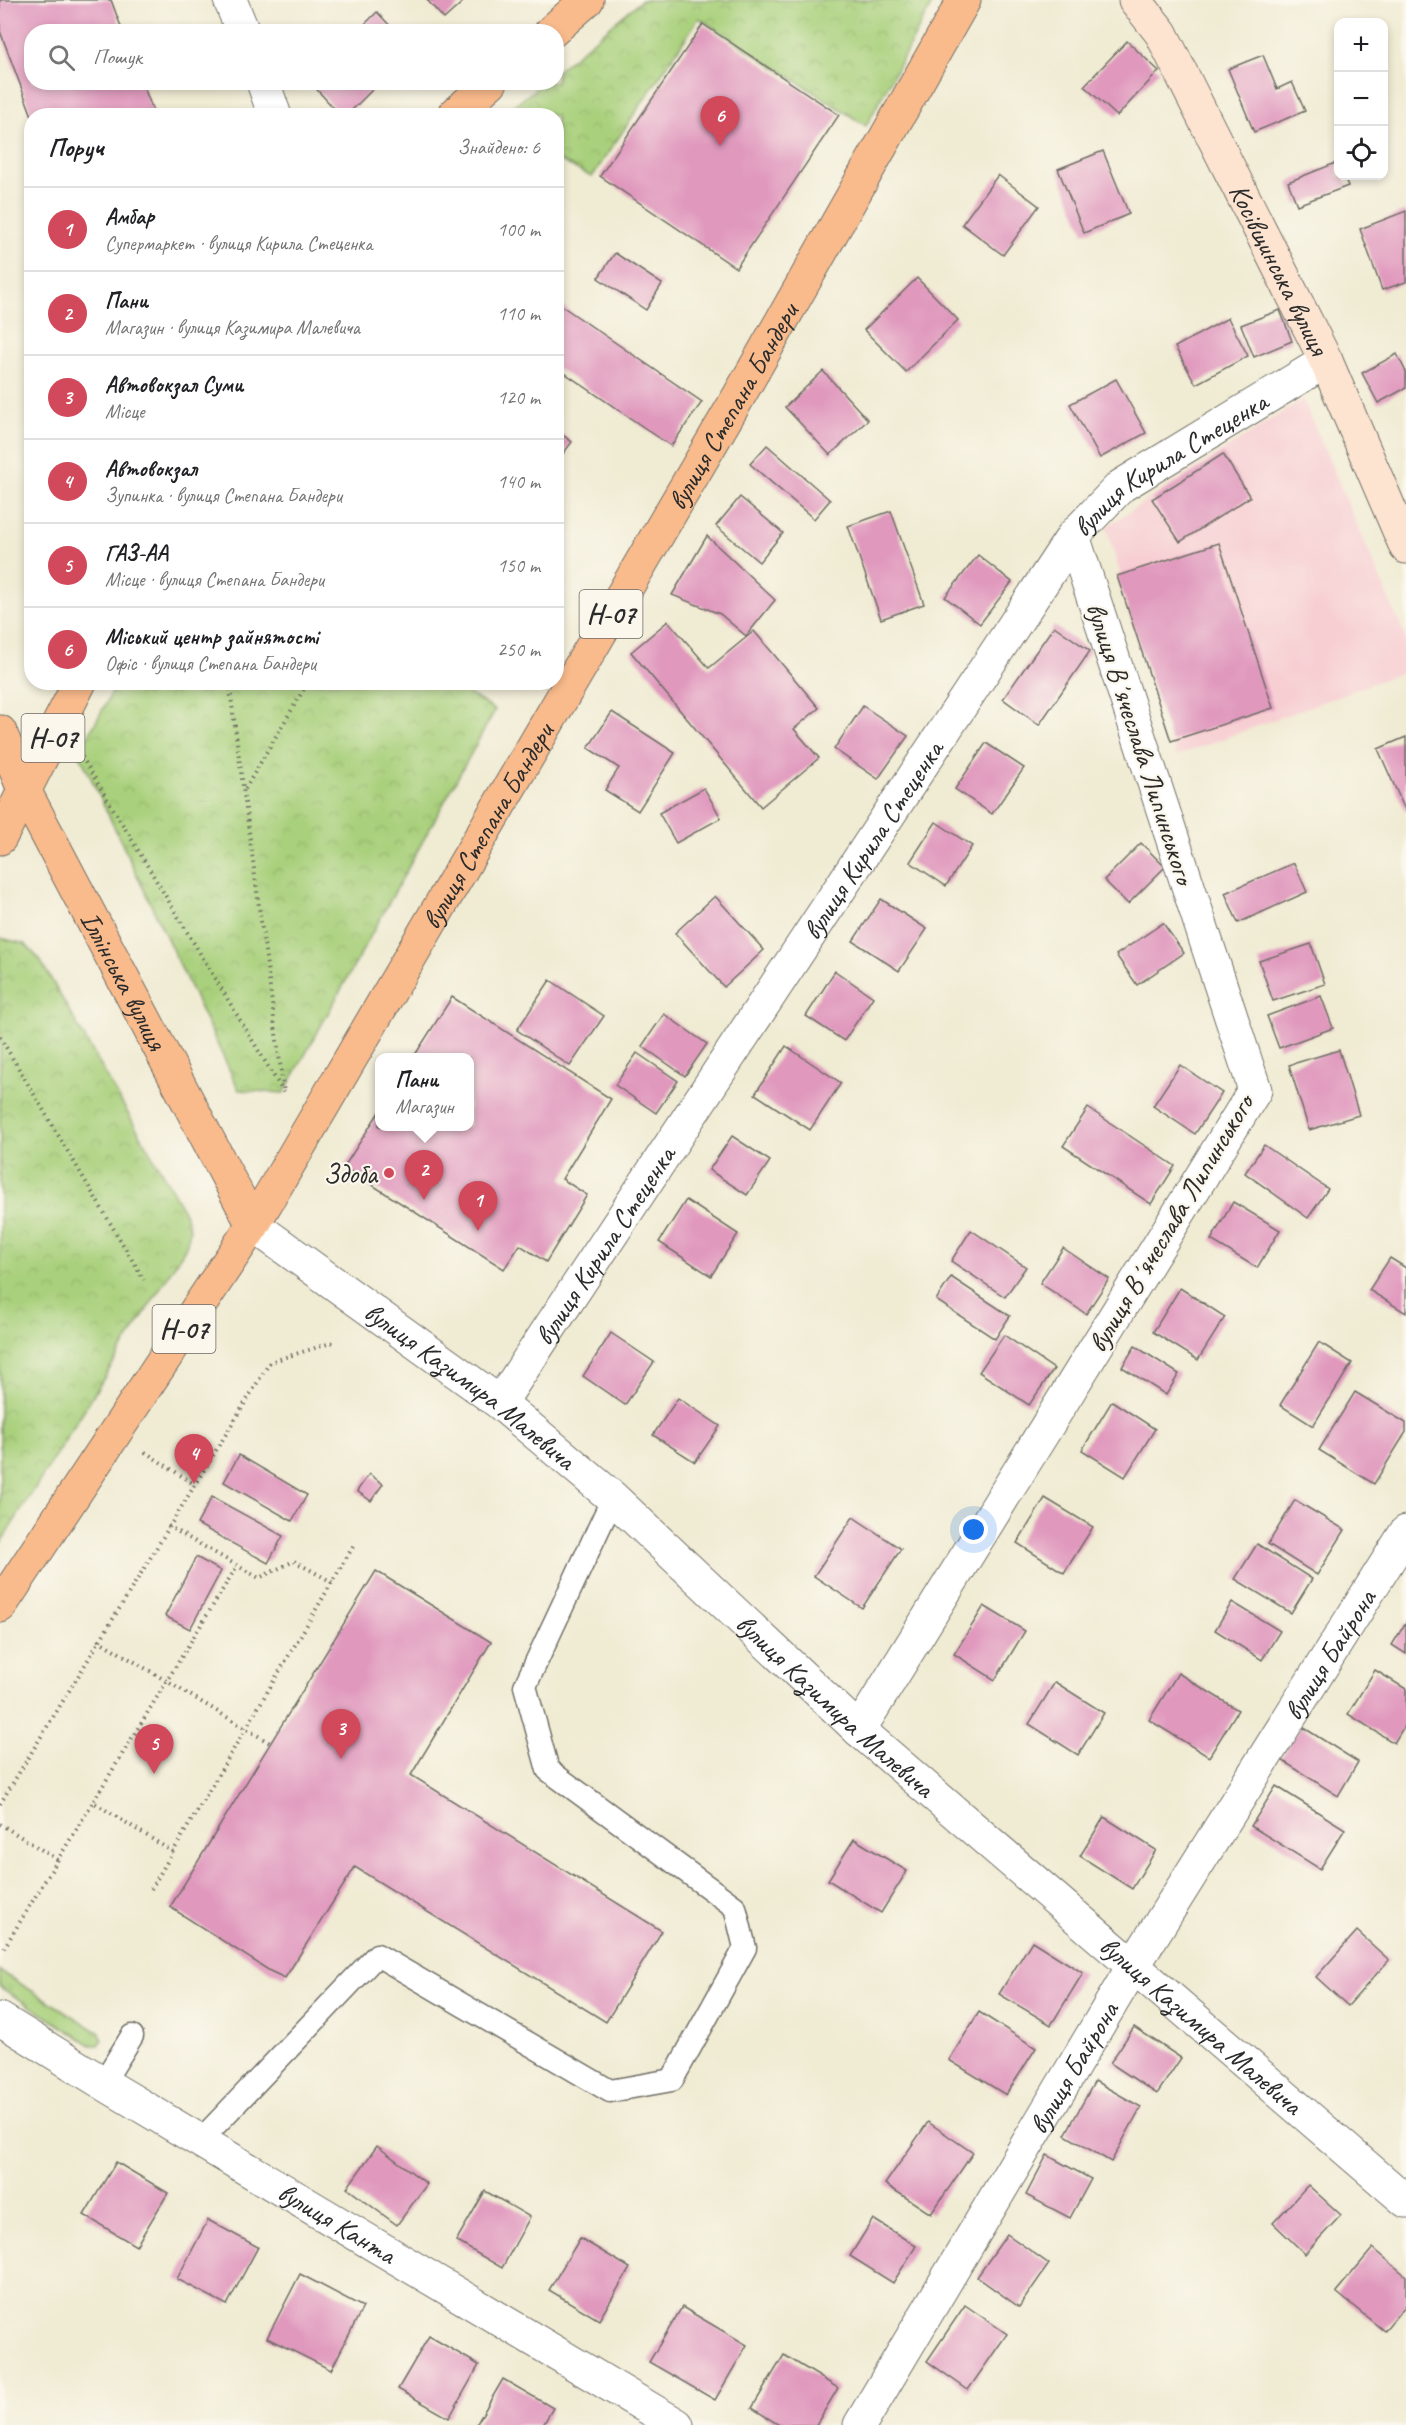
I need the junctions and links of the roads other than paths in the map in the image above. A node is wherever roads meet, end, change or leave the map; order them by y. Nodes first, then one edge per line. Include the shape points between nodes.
1 (230, 0) edge
2 (587, 0) edge
3 (964, 0) edge
4 (1135, 0) edge
5 (240, 24) edge
6 (559, 24) edge
7 (265, 90) edge
8 (482, 90) edge
9 (272, 108) edge
10 (462, 108) edge
11 (1326, 362) junction
12 (1073, 536) junction
13 (1406, 547) edge
14 (76, 690) edge
15 (0, 732) edge
16 (26, 792) junction
17 (0, 838) edge
18 (253, 1225) junction
19 (500, 1402) junction
20 (613, 1498) junction
21 (1406, 1532) edge
22 (0, 1606) edge
23 (859, 1730) junction
24 (1134, 1965) junction
25 (0, 2019) edge
26 (132, 2036) dead end
27 (103, 2083) junction
28 (200, 2141) junction
29 (1406, 2201) edge
30 (677, 2425) edge
31 (860, 2425) edge

1 - 5 street
2 - 6 main road
3 - 18 main road, вулиця Степана Бандери / Н-07 via 739,396
4 - 11 street, Косівщинська вулиця via 1161,33
7 - 9 street
8 - 10 main road
11 - 12 street, вулиця Кирила Стеценка via 1121,486
11 - 13 street, Косівщинська вулиця
12 - 19 street, вулиця Кирила Стеценка
12 - 23 street, вулиця Вʼячеслава Липинського via 1255,1090
14 - 16 main road, Н-07
15 - 16 main road, Іллінська вулиця
16 - 17 main road, Н-07
16 - 18 main road, Іллінська вулиця
18 - 19 street, вулиця Казимира Малевича
18 - 22 main road, вулиця Степана Бандери / Н-07
19 - 20 street, вулиця Казимира Малевича
20 - 23 street, вулиця Казимира Малевича
20 - 28 lane via 525,1686 548,1770 735,1907 745,1948 672,2079 610,2091 377,1955
21 - 24 street, вулиця Байрона
23 - 24 street, вулиця Казимира Малевича
24 - 29 street, вулиця Казимира Малевича
24 - 31 street, вулиця Байрона
25 - 27 street, вулиця Канта
26 - 27 lane
27 - 28 street, вулиця Канта
28 - 30 street, вулиця Канта

